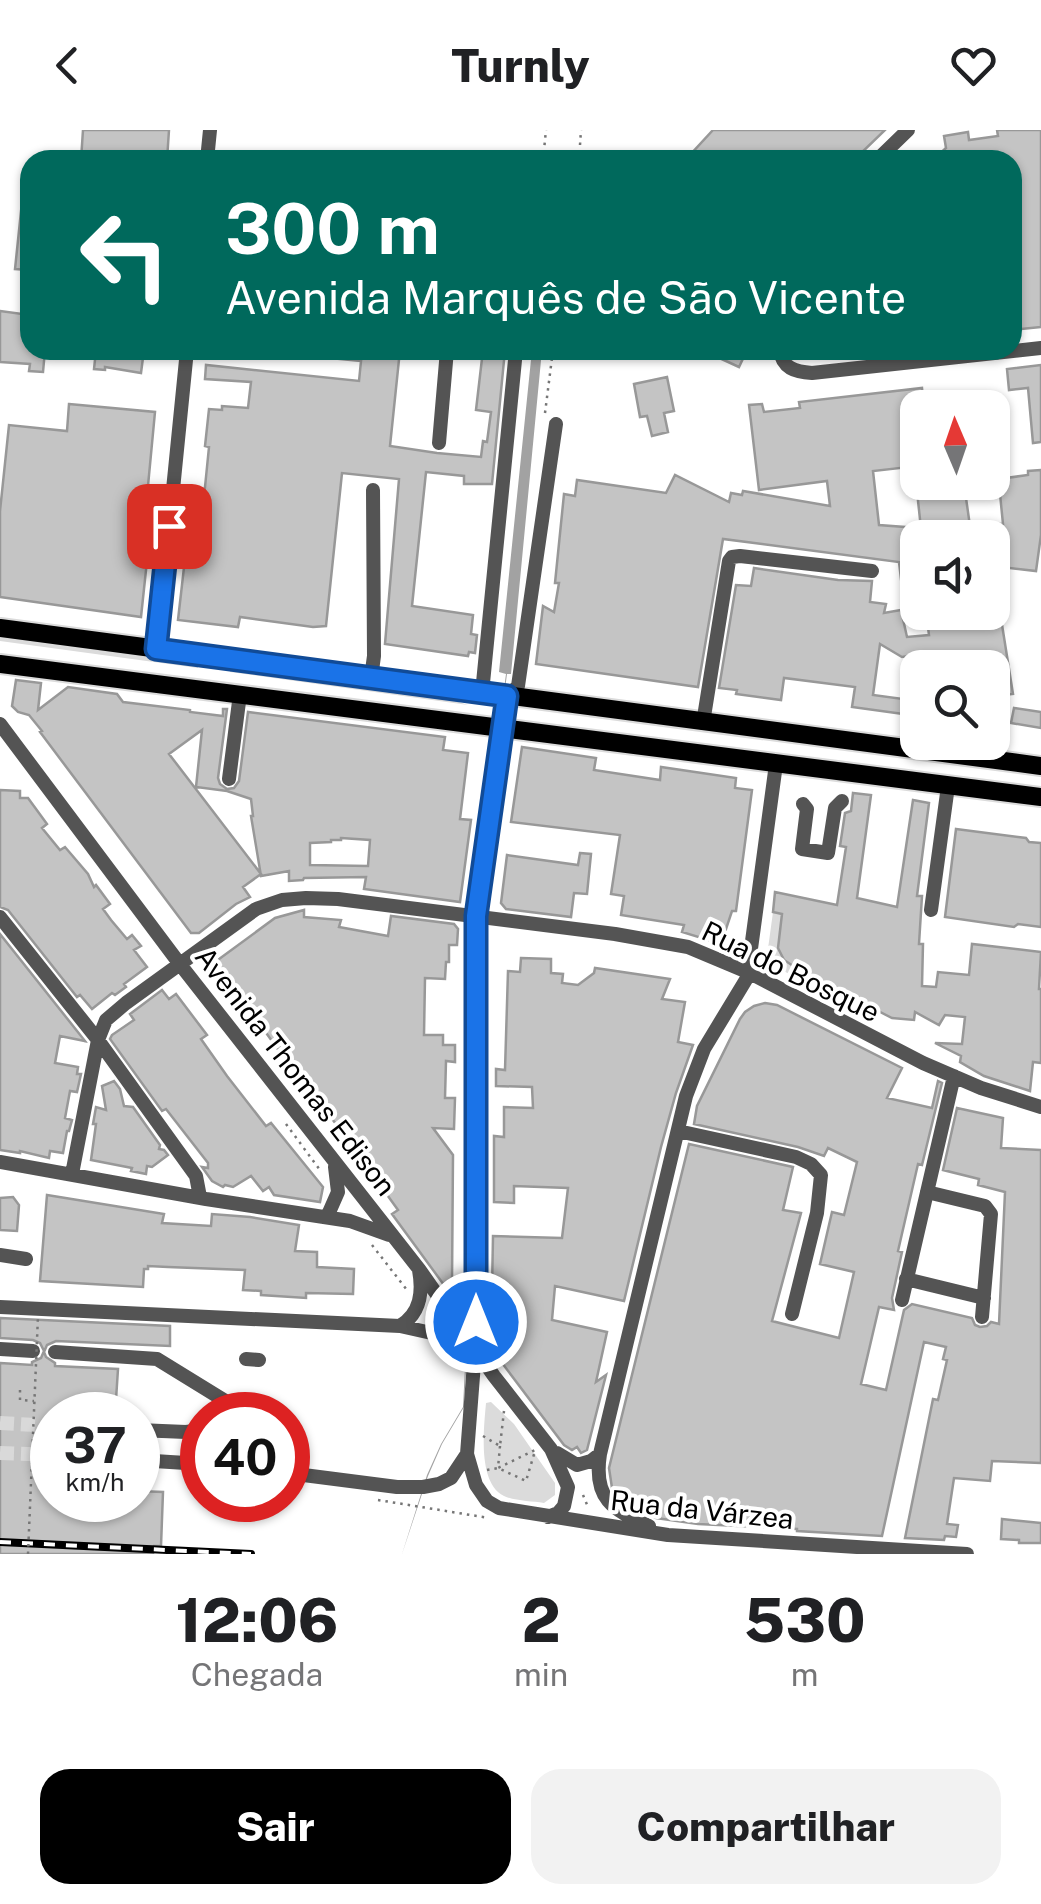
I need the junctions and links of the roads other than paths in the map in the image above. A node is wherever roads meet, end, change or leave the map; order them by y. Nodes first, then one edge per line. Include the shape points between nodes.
1 (908, 130) edge
2 (887, 150) edge
3 (185, 360) edge
4 (446, 360) edge
5 (515, 360) edge
6 (783, 360) edge
7 (931, 360) edge
8 (550, 420) road end
9 (439, 443) dead end
10 (373, 490) dead end
11 (872, 571) dead end
12 (0, 628) edge
13 (156, 649) junction
14 (0, 664) edge
15 (371, 678) junction
16 (482, 693) junction
17 (240, 694) junction
18 (507, 696) junction
19 (703, 722) junction
20 (1, 727) edge
21 (502, 729) junction
22 (776, 764) junction
23 (1041, 766) edge
24 (229, 779) dead end
25 (948, 786) junction
26 (1041, 797) edge
27 (842, 800) dead end
28 (803, 804) dead end
29 (931, 910) dead end
30 (476, 916) junction
31 (0, 917) edge
32 (180, 964) junction
33 (750, 973) junction
34 (98, 1040) junction
35 (954, 1076) junction
36 (1041, 1106) edge
37 (678, 1130) junction
38 (331, 1157) junction
39 (0, 1162) edge
40 (72, 1174) junction
41 (927, 1192) junction
42 (200, 1197) junction
43 (327, 1217) junction
44 (394, 1238) junction
45 (0, 1255) edge
46 (26, 1260) dead end
47 (419, 1269) junction
48 (906, 1280) junction
49 (984, 1298) junction
50 (902, 1300) dead end
51 (0, 1308) edge
52 (792, 1314) dead end
53 (982, 1317) dead end
54 (400, 1326) junction
55 (0, 1349) edge
56 (476, 1350) junction
57 (33, 1351) dead end
58 (55, 1352) dead end
59 (211, 1392) edge
60 (546, 1452) junction
61 (467, 1454) junction
62 (600, 1454) junction
63 (310, 1475) edge
64 (547, 1517) junction
65 (668, 1536) junction
66 (967, 1554) edge

1 - 2 street
3 - 13 street
4 - 9 street
5 - 16 street
6 - 7 street via 790,369 812,373
8 - 18 street via 518,686
10 - 15 street
11 - 19 street via 732,557
12 - 13 main road
13 - 15 main road
14 - 17 main road
15 - 16 main road
16 - 18 main road
17 - 21 main road
17 - 24 street
18 - 19 main road
18 - 21 street
19 - 23 main road
20 - 32 street, Avenida Thomas Edison
21 - 22 main road
21 - 30 street
22 - 25 main road
22 - 33 street
25 - 26 main road
25 - 29 street
27 - 28 street via 834,808 828,853 802,849 808,809
30 - 32 street, Rua do Bosque via 282,900 238,920
30 - 33 street, Rua do Bosque via 688,947
30 - 56 street
31 - 34 street
32 - 34 street, Rua do Bosque via 106,1020
32 - 38 street, Avenida Thomas Edison
33 - 35 street, Rua do Bosque
33 - 37 street via 704,1049
34 - 40 street, Rua do Bosque
34 - 42 street via 196,1176
35 - 36 street, Rua do Bosque
35 - 41 street
37 - 52 street via 796,1157 821,1175
37 - 62 street
38 - 43 street via 338,1192
38 - 44 street, Avenida Thomas Edison
39 - 40 street
40 - 42 street
41 - 48 street
41 - 49 street via 989,1209
42 - 43 street
43 - 44 street
44 - 47 street, Avenida Thomas Edison
45 - 46 street
47 - 54 street via 420,1303
47 - 56 street, Avenida Thomas Edison
48 - 49 street
48 - 50 street
49 - 53 street
51 - 54 street
54 - 56 street
55 - 57 street
56 - 60 street, Avenida Thomas Edison
56 - 61 street
58 - 59 street via 157,1359
60 - 62 street via 577,1465
60 - 64 street, Avenida Thomas Edison via 568,1487 564,1506
61 - 63 street via 440,1484 397,1487
61 - 64 street, Rua da Várzea via 487,1501
62 - 65 street via 604,1497
64 - 65 street, Rua da Várzea
65 - 66 street, Rua da Várzea

